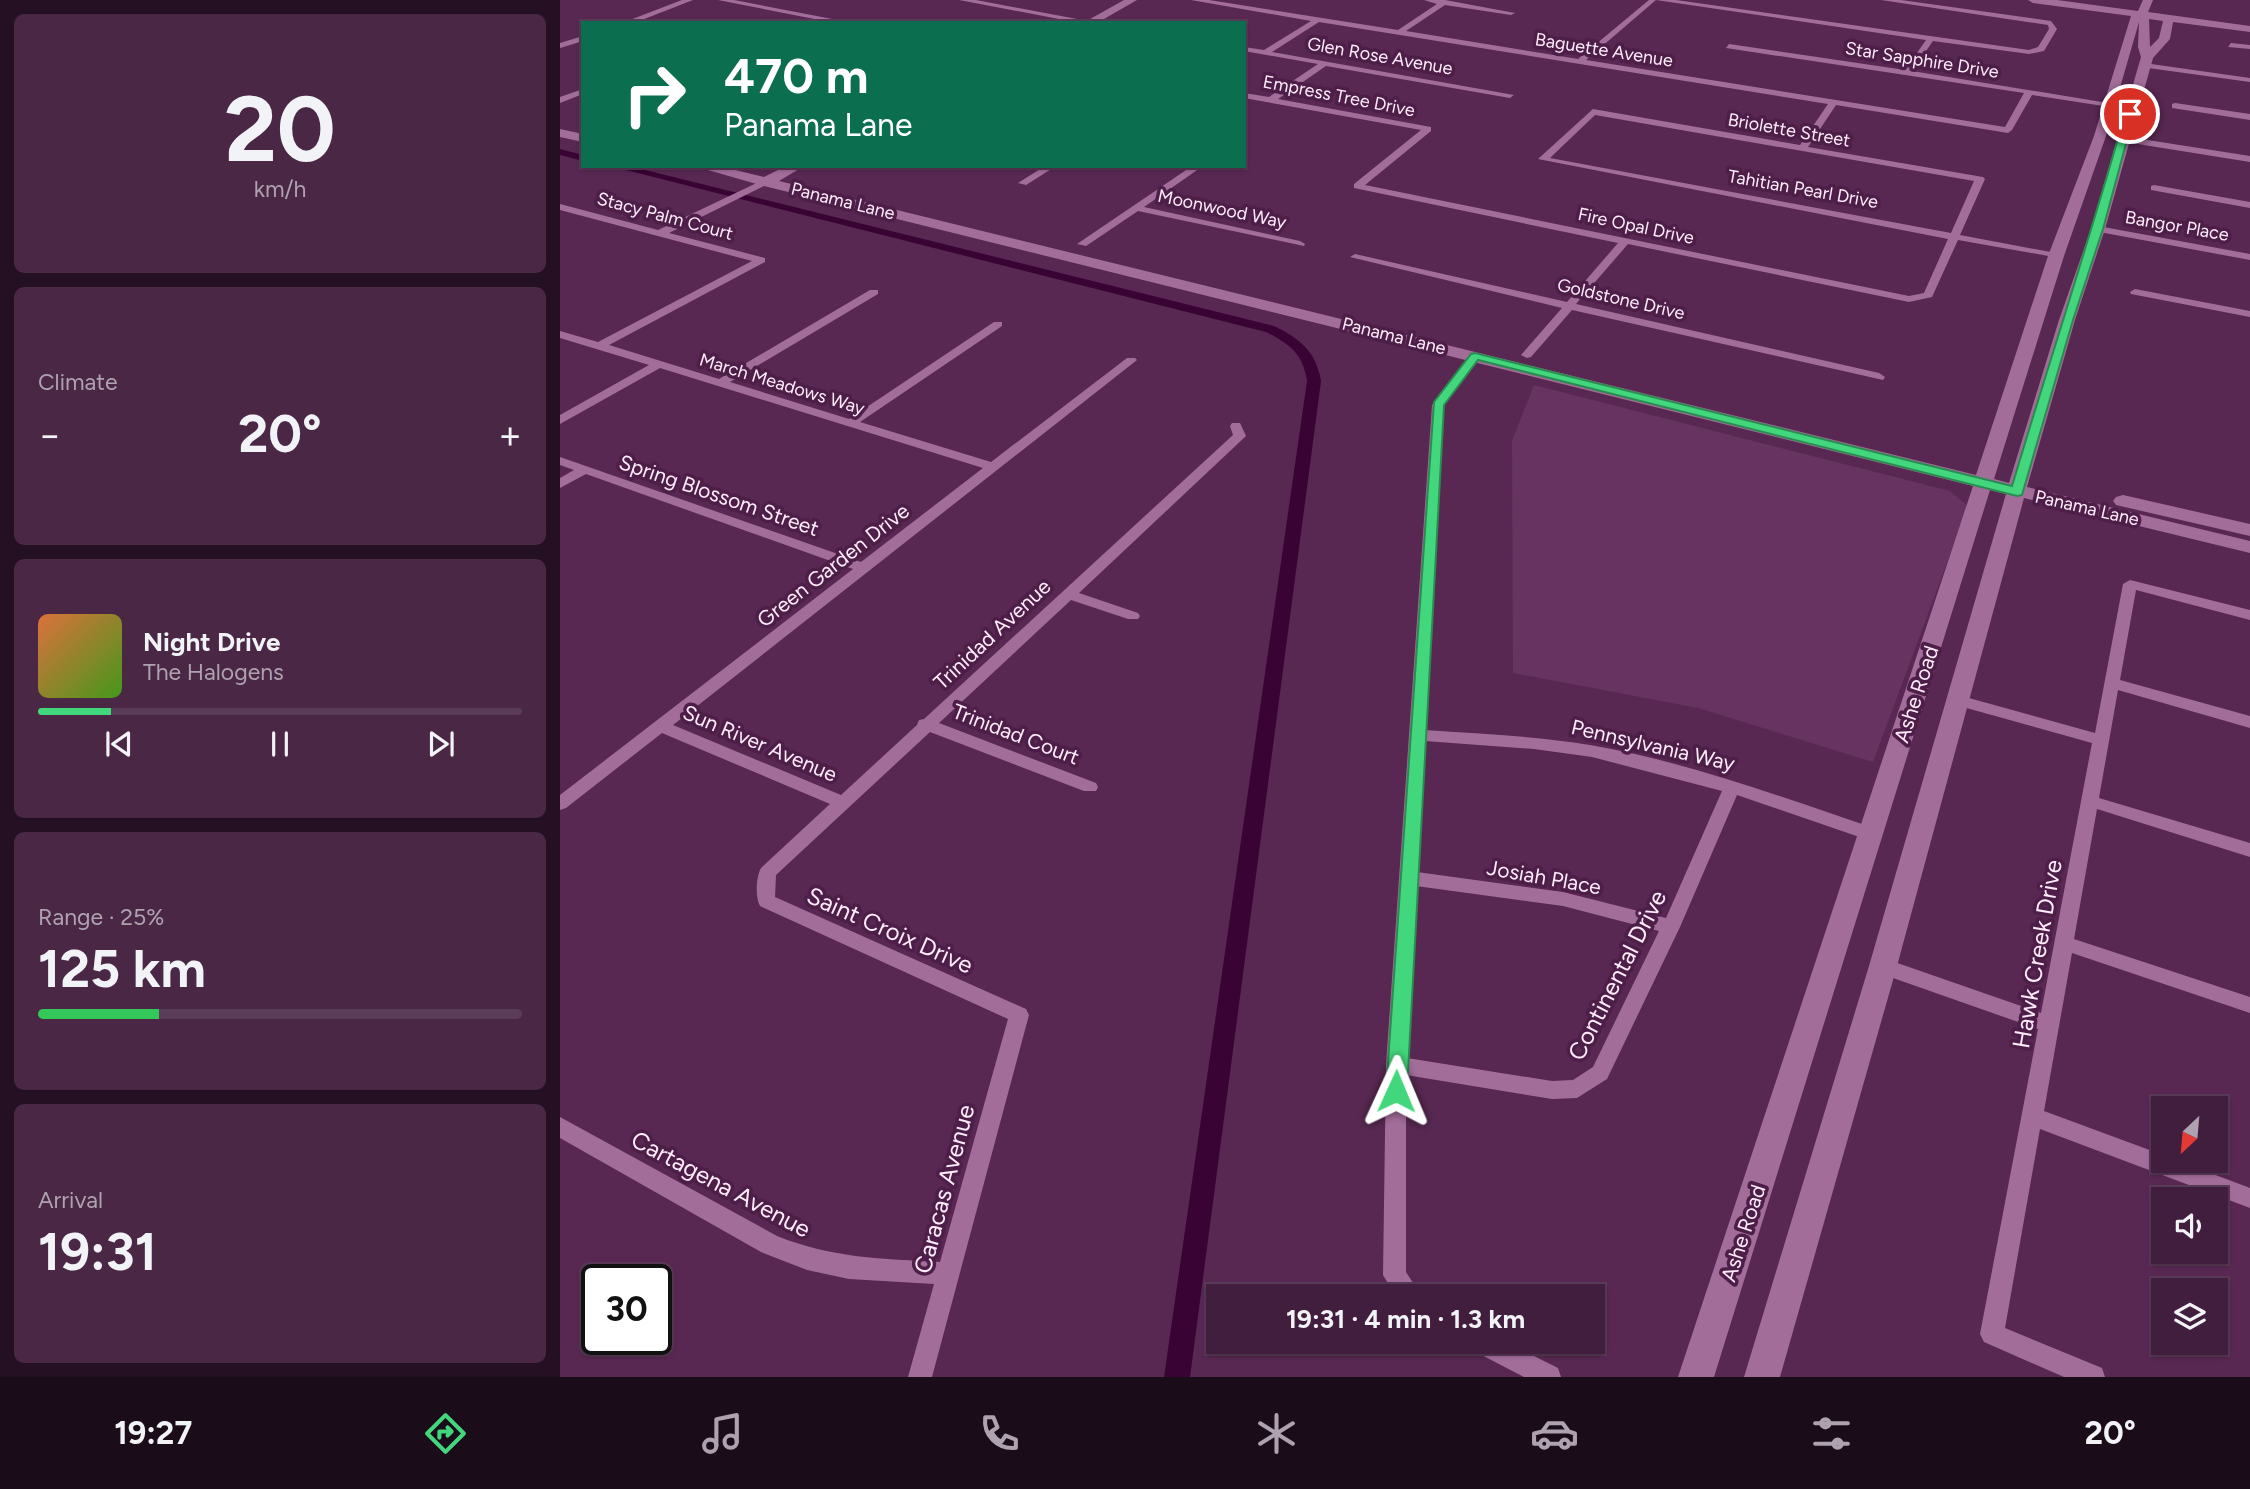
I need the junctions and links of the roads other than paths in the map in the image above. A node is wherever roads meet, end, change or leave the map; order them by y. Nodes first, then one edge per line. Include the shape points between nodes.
1 (689, 0) edge
2 (722, 0) edge
3 (963, 0) edge
4 (1132, 0) edge
5 (1195, 0) edge
6 (1429, 0) edge
7 (1653, 0) edge
8 (1660, 0) edge
9 (1888, 0) edge
10 (2033, 0) edge
11 (2148, 0) edge
12 (1444, 2) junction
13 (790, 5) dead end
14 (777, 10) junction
15 (1511, 13) dead end
16 (2142, 15) junction
17 (2169, 18) junction
18 (1317, 20) junction
19 (631, 21) edge
20 (838, 21) edge
21 (1083, 21) edge
22 (1091, 21) edge
23 (2250, 29) edge
24 (1399, 33) junction
25 (1931, 38) junction
26 (581, 39) edge
27 (2231, 45) dead end
28 (560, 46) edge
29 (1729, 46) dead end
30 (2250, 47) edge
31 (1246, 49) edge
32 (1266, 52) junction
33 (2146, 61) junction
34 (1579, 62) junction
35 (1325, 63) junction
36 (1908, 74) junction
37 (2250, 80) edge
38 (581, 92) edge
39 (2029, 92) junction
40 (1246, 95) edge
41 (1510, 95) dead end
42 (560, 100) edge
43 (1270, 100) junction
44 (1833, 103) junction
45 (2110, 104) junction
46 (2175, 106) dead end
47 (2250, 117) edge
48 (560, 121) edge
49 (581, 126) edge
50 (560, 133) edge
51 (581, 138) edge
52 (2122, 139) junction
53 (1803, 148) junction
54 (1543, 159) joint
55 (2250, 159) edge
56 (709, 168) edge
57 (772, 168) edge
58 (1049, 168) edge
59 (1196, 168) edge
60 (790, 170) edge
61 (2085, 177) junction
62 (765, 182) junction
63 (1023, 183) dead end
64 (1357, 186) joint
65 (2154, 188) dead end
66 (2250, 205) edge
67 (560, 206) edge
68 (1136, 208) junction
69 (2098, 229) junction
70 (660, 233) junction
71 (1956, 235) junction
72 (1000, 239) junction
73 (1625, 241) junction
74 (1082, 244) junction
75 (1300, 244) dead end
76 (2056, 256) junction
77 (1355, 257) dead end
78 (2250, 257) edge
79 (874, 292) dead end
80 (2135, 292) dead end
81 (2043, 301) junction
82 (1570, 305) junction
83 (2072, 307) junction
84 (2250, 314) edge
85 (998, 324) dead end
86 (560, 334) edge
87 (599, 346) junction
88 (1527, 355) junction
89 (1475, 356) junction
90 (1131, 360) dead end
91 (2056, 361) junction
92 (659, 365) junction
93 (1879, 377) dead end
94 (721, 383) junction
95 (560, 420) edge
96 (851, 424) junction
97 (1236, 426) dead end
98 (560, 461) edge
99 (993, 467) junction
100 (584, 470) junction
101 (1985, 476) junction
102 (560, 484) edge
103 (2019, 484) junction
104 (2250, 530) edge
105 (2250, 547) edge
106 (864, 568) junction
107 (1067, 594) junction
108 (2250, 615) edge
109 (1133, 616) dead end
110 (2112, 684) junction
111 (1958, 700) junction
112 (2250, 722) edge
113 (925, 724) junction
114 (661, 726) junction
115 (1417, 736) junction
116 (2101, 740) junction
117 (1090, 787) dead end
118 (1732, 787) junction
119 (2090, 801) junction
120 (841, 802) junction
121 (560, 804) edge
122 (1871, 834) junction
123 (2250, 850) edge
124 (767, 873) joint
125 (1408, 878) junction
126 (1671, 927) junction
127 (2064, 943) junction
128 (1882, 966) junction
129 (2250, 1005) edge
130 (1019, 1015) joint
131 (2049, 1024) junction
132 (1396, 1065) junction
133 (2032, 1116) junction
134 (560, 1127) edge
135 (2250, 1198) edge
136 (948, 1274) junction
137 (1401, 1284) edge
138 (1504, 1354) edge
139 (920, 1377) edge
140 (1549, 1377) edge
141 (1696, 1377) edge
142 (1762, 1377) edge
143 (2093, 1377) edge

1 - 19 street
2 - 14 street
3 - 21 street
4 - 22 main road
5 - 18 street, Baguette Avenue
6 - 12 street
7 - 34 street
8 - 25 street
9 - 25 street via 2051,23 2053,29 2041,49 2029,52
10 - 16 main road
11 - 16 main road, Ashe Road
12 - 15 street
12 - 24 street
13 - 14 street
14 - 20 street
16 - 17 main road
16 - 33 main road, Ashe Road
16 - 45 main road, Ashe Road via 2134,19
17 - 23 main road
17 - 33 main road via 2164,39
18 - 24 street, Baguette Avenue
18 - 32 street
24 - 34 street, Baguette Avenue
25 - 36 street
26 - 28 street
27 - 30 street
29 - 36 street, Star Sapphire Drive
31 - 32 street, Glen Rose Avenue
32 - 35 street, Glen Rose Avenue
33 - 37 street
33 - 52 main road, Ashe Road
34 - 44 street, Baguette Avenue
35 - 41 street, Glen Rose Avenue
35 - 43 street
36 - 39 street, Star Sapphire Drive
38 - 42 street
39 - 44 street, Baguette Avenue via 2008,130
39 - 45 street, Star Sapphire Drive
40 - 43 street, Empress Tree Drive
43 - 64 street, Empress Tree Drive via 1428,129
44 - 53 street
45 - 61 main road, Ashe Road
46 - 47 street
48 - 49 main road
50 - 51 main road
52 - 55 street
52 - 69 main road, Ashe Road
53 - 54 street, Briolette Street via 1593,112
53 - 71 street, Briolette Street via 1980,179
54 - 71 street, Tahitian Pearl Drive
56 - 62 main road, Panama Lane
57 - 60 main road, Panama Lane
58 - 63 street
59 - 68 street
60 - 62 main road
60 - 74 main road, Panama Lane
61 - 69 main road via 2091,193 2087,221
61 - 76 main road, Ashe Road
62 - 70 street
62 - 72 main road, Panama Lane
64 - 73 street, Fire Opal Drive
65 - 66 street
67 - 70 street, Stacy Palm Court
68 - 74 street
68 - 75 street, Moonwood Way
69 - 78 street, Bangor Place
69 - 83 main road, Ashe Road
70 - 87 street, Stacy Palm Court via 761,260
71 - 73 street, Fire Opal Drive via 1928,295 1909,299
71 - 76 street, Tahitian Pearl Drive
72 - 74 main road via 1014,236 1064,247
72 - 89 main road, Panama Lane
73 - 82 street
74 - 88 main road, Panama Lane
76 - 81 main road, Ashe Road
76 - 83 main road via 2072,266 2065,297
77 - 82 street, Goldstone Drive
79 - 94 street
80 - 84 street
81 - 91 main road via 2056,314 2047,351
81 - 101 main road, Ashe Road
82 - 88 street
82 - 93 street, Goldstone Drive
83 - 91 main road, Ashe Road
85 - 96 street
86 - 87 street, March Meadows Way
87 - 92 street, March Meadows Way
88 - 89 main road
88 - 101 main road, Panama Lane
89 - 101 main road, Panama Lane
89 - 115 street via 1438,405
90 - 99 street, Green Garden Drive
91 - 103 main road, Ashe Road
92 - 94 street, March Meadows Way
92 - 95 street
94 - 96 street, March Meadows Way
96 - 99 street, March Meadows Way
97 - 107 street, Trinidad Avenue via 1240,436
98 - 100 street, Spring Blossom Street
99 - 106 street, Green Garden Drive
100 - 102 street
100 - 106 street, Spring Blossom Street
101 - 103 main road, Panama Lane
101 - 122 main road, Ashe Road
103 - 104 main road, Panama Lane
103 - 105 main road, Panama Lane
103 - 111 main road, Ashe Road
106 - 114 street, Green Garden Drive
107 - 109 street
107 - 113 street, Trinidad Avenue
108 - 110 street, Hawk Creek Drive via 2130,584
110 - 112 street
110 - 116 street, Hawk Creek Drive
111 - 116 street
111 - 128 main road, Ashe Road
113 - 117 street, Trinidad Court
113 - 120 street, Trinidad Avenue
114 - 120 street, Sun River Avenue
114 - 121 street, Green Garden Drive
115 - 118 street, Pennsylvania Way via 1552,745 1641,762
115 - 125 street
116 - 119 street, Hawk Creek Drive
118 - 122 street, Pennsylvania Way
118 - 126 street, Continental Drive
119 - 123 street
119 - 127 street, Hawk Creek Drive
120 - 124 street, Trinidad Avenue
122 - 141 main road, Ashe Road
124 - 130 street, Saint Croix Drive via 766,901
125 - 126 street, Josiah Place via 1563,899
125 - 132 street
126 - 132 street, Continental Drive via 1600,1073 1577,1088 1552,1090
127 - 129 street
127 - 131 street, Hawk Creek Drive
128 - 131 street
128 - 142 main road, Ashe Road
130 - 136 street, Caracas Avenue
131 - 133 street, Hawk Creek Drive
132 - 137 street via 1394,1275
133 - 135 street
133 - 143 street, Hawk Creek Drive via 1992,1334
134 - 136 street, Cartagena Avenue via 769,1244 807,1259 849,1268
136 - 139 street, Caracas Avenue
138 - 140 street

